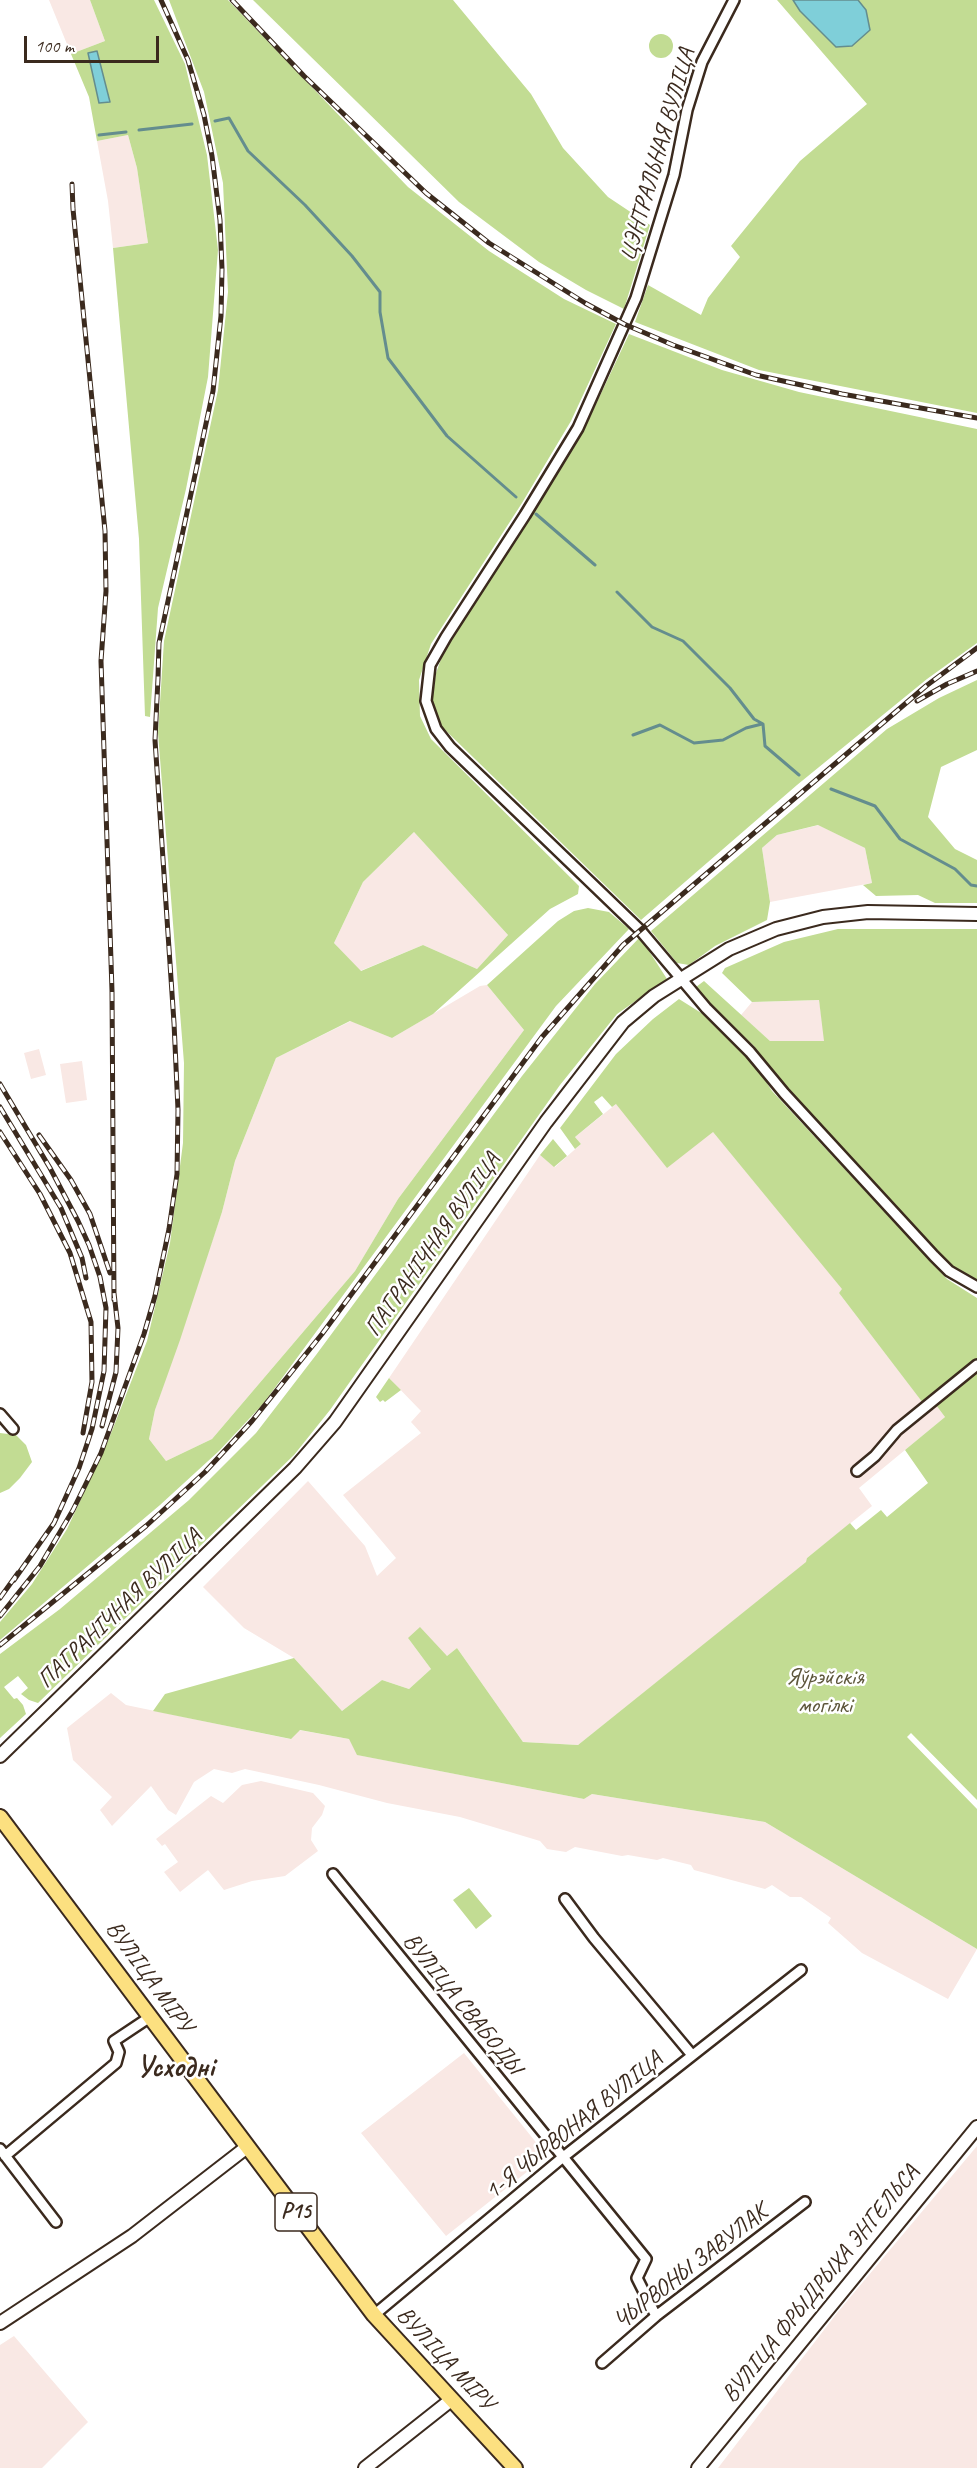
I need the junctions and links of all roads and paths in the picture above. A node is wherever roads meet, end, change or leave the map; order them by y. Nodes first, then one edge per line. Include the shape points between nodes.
1 (734, 0) edge
2 (977, 914) edge
3 (681, 978) junction
4 (977, 1287) edge
5 (977, 1365) edge
6 (0, 1414) edge
7 (13, 1429) dead end
8 (857, 1471) dead end
9 (0, 1756) edge
10 (0, 1817) edge
11 (333, 1874) dead end
12 (565, 1899) dead end
13 (801, 1970) dead end
14 (150, 2017) junction
15 (692, 2055) junction
16 (977, 2127) edge
17 (247, 2147) junction
18 (2, 2153) edge
19 (562, 2158) junction
20 (806, 2202) dead end
21 (56, 2222) dead end
22 (374, 2315) junction
23 (656, 2316) junction
24 (0, 2323) edge
25 (602, 2363) dead end
26 (452, 2400) junction
27 (365, 2468) edge
28 (515, 2468) edge
29 (698, 2468) edge

1 - 3 street, ЦЭНТРАЛЬНАЯ ВУЛІЦА via 702,62 687,110 674,175 636,298 578,428 430,665 426,701 436,729 450,747 640,930
2 - 3 street, ПАГРАНІЧНАЯ ВУЛІЦА via 868,912 823,917 776,929 738,945
3 - 4 street, ЦЭНТРАЛЬНАЯ ВУЛІЦА via 934,1256
3 - 9 street, ПАГРАНІЧНАЯ ВУЛІЦА via 623,1022 603,1046 335,1422 295,1468
5 - 8 street via 897,1430
6 - 7 street
10 - 14 main road, ВУЛІЦА МІРУ / Р15
11 - 19 street, ВУЛІЦА СВАБОДЫ
12 - 15 street
13 - 15 street, 1-Я ЧЫРВОНАЯ ВУЛІЦА
14 - 17 main road, ВУЛІЦА МІРУ / Р15
14 - 18 street via 114,2041 119,2052 116,2063
15 - 19 street, 1-Я ЧЫРВОНАЯ ВУЛІЦА
16 - 29 street, ВУЛІЦА ФРЫДРЫХА ЭНГЕЛЬСА
17 - 22 main road, ВУЛІЦА МІРУ / Р15
17 - 24 street via 123,2242
18 - 21 street
19 - 22 street, 1-Я ЧЫРВОНАЯ ВУЛІЦА
19 - 23 street, ВУЛІЦА СВАБОДЫ via 646,2259 637,2278
20 - 23 street, ЧЫРВОНЫ ЗАВУЛАК
22 - 26 main road, ВУЛІЦА МІРУ / Р15
23 - 25 street, ЧЫРВОНЫ ЗАВУЛАК
26 - 27 street
26 - 28 main road, ВУЛІЦА МІРУ / Р15

